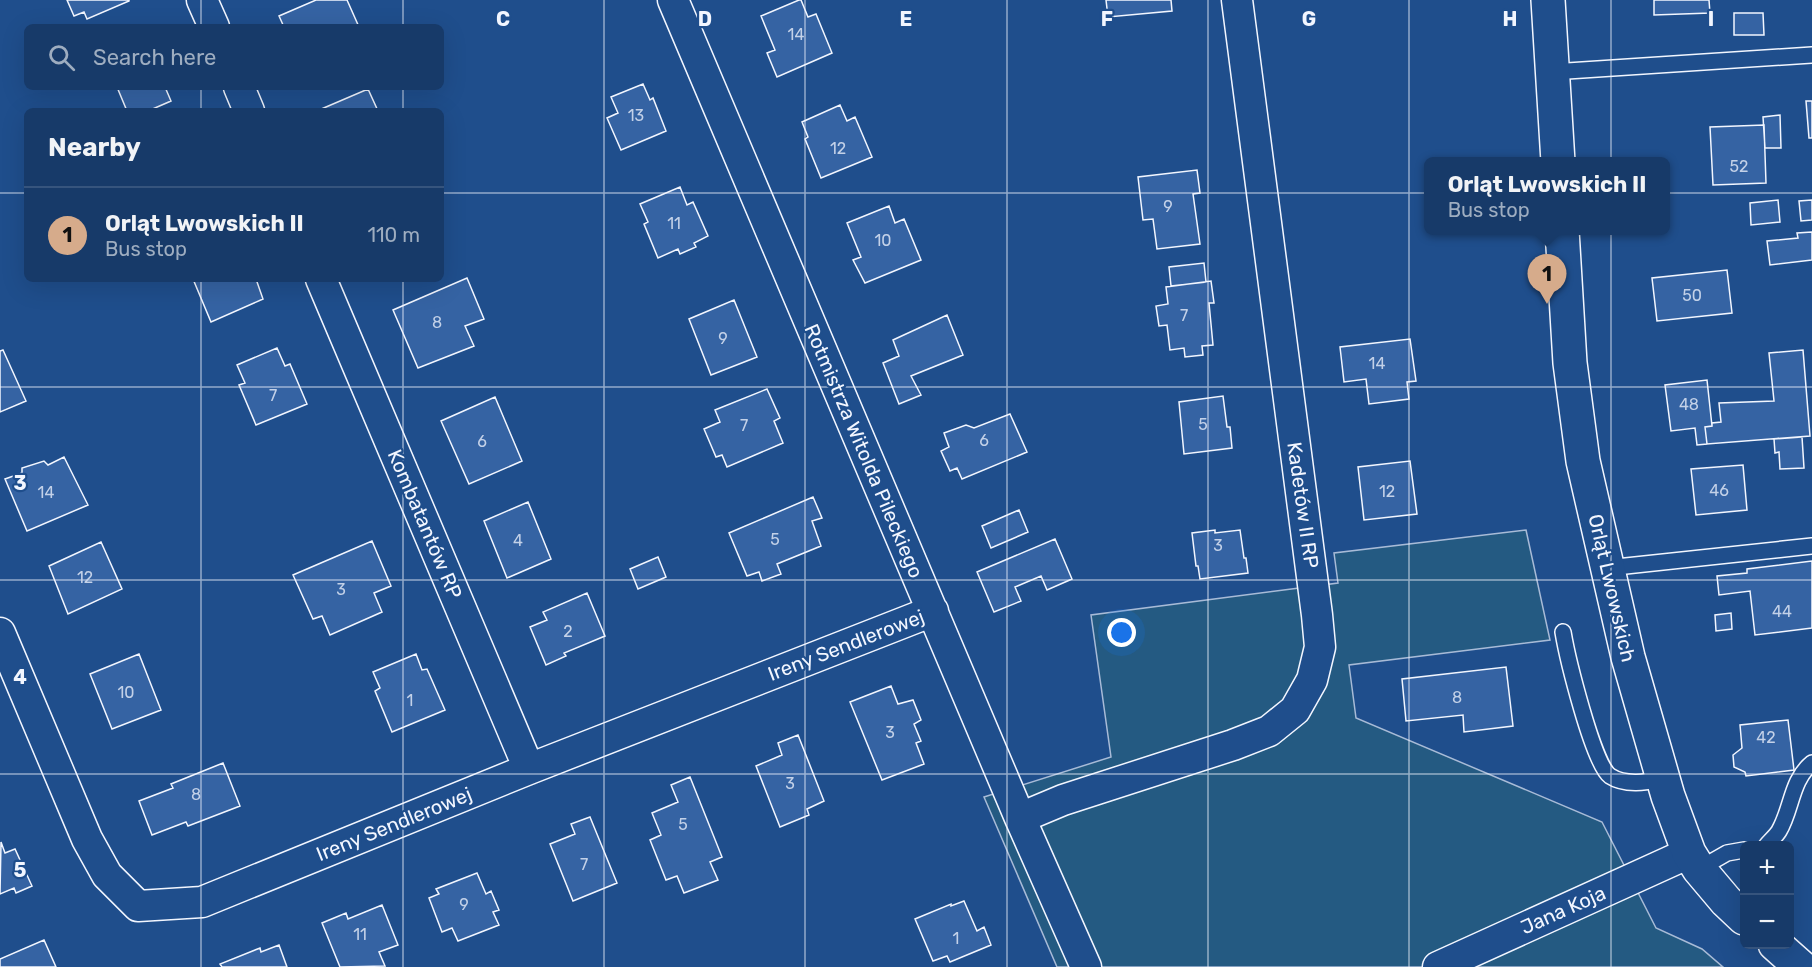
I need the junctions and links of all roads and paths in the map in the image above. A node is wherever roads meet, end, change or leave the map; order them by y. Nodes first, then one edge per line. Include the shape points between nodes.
1 (202, 0) edge
2 (673, 0) edge
3 (1237, 0) edge
4 (1548, 0) edge
5 (213, 24) edge
6 (1812, 55) edge
7 (1552, 72) junction
8 (240, 90) edge
9 (248, 108) edge
10 (1558, 157) edge
11 (1562, 235) edge
12 (322, 282) edge
13 (1812, 546) edge
14 (1607, 568) junction
15 (933, 611) junction
16 (1563, 632) dead end
17 (0, 633) edge
18 (1812, 763) edge
19 (529, 770) junction
20 (1664, 779) junction
21 (1020, 818) junction
22 (1770, 841) edge
23 (1740, 851) edge
24 (1694, 861) junction
25 (1740, 914) edge
26 (1780, 949) edge
27 (1086, 967) edge
28 (1437, 967) edge
29 (1801, 967) edge

1 - 5 street
2 - 15 street, Rotmistrza Witolda Pileckiego
3 - 21 street, Kadetów II RP via 1317,615 1320,647 1312,680 1295,711 1269,731
4 - 7 street
6 - 7 lane
7 - 10 street
8 - 9 street
11 - 14 street, Orląt Lwowskich via 1570,363 1583,462
12 - 19 street, Kombatantów RP
13 - 14 lane
14 - 20 street, Orląt Lwowskich
15 - 19 street, Ireny Sendlerowej
15 - 21 street, Rotmistrza Witolda Pileckiego
16 - 20 lane via 1569,666 1597,755 1609,775 1641,783
17 - 19 street, Ireny Sendlerowej via 87,839 107,875 138,906 202,902
18 - 22 lane via 1796,786 1779,831
20 - 24 street, Orląt Lwowskich
21 - 27 street, Rotmistrza Witolda Pileckiego
23 - 24 lane
24 - 25 street, Orląt Lwowskich
24 - 28 street, Jana Koja
26 - 29 street

